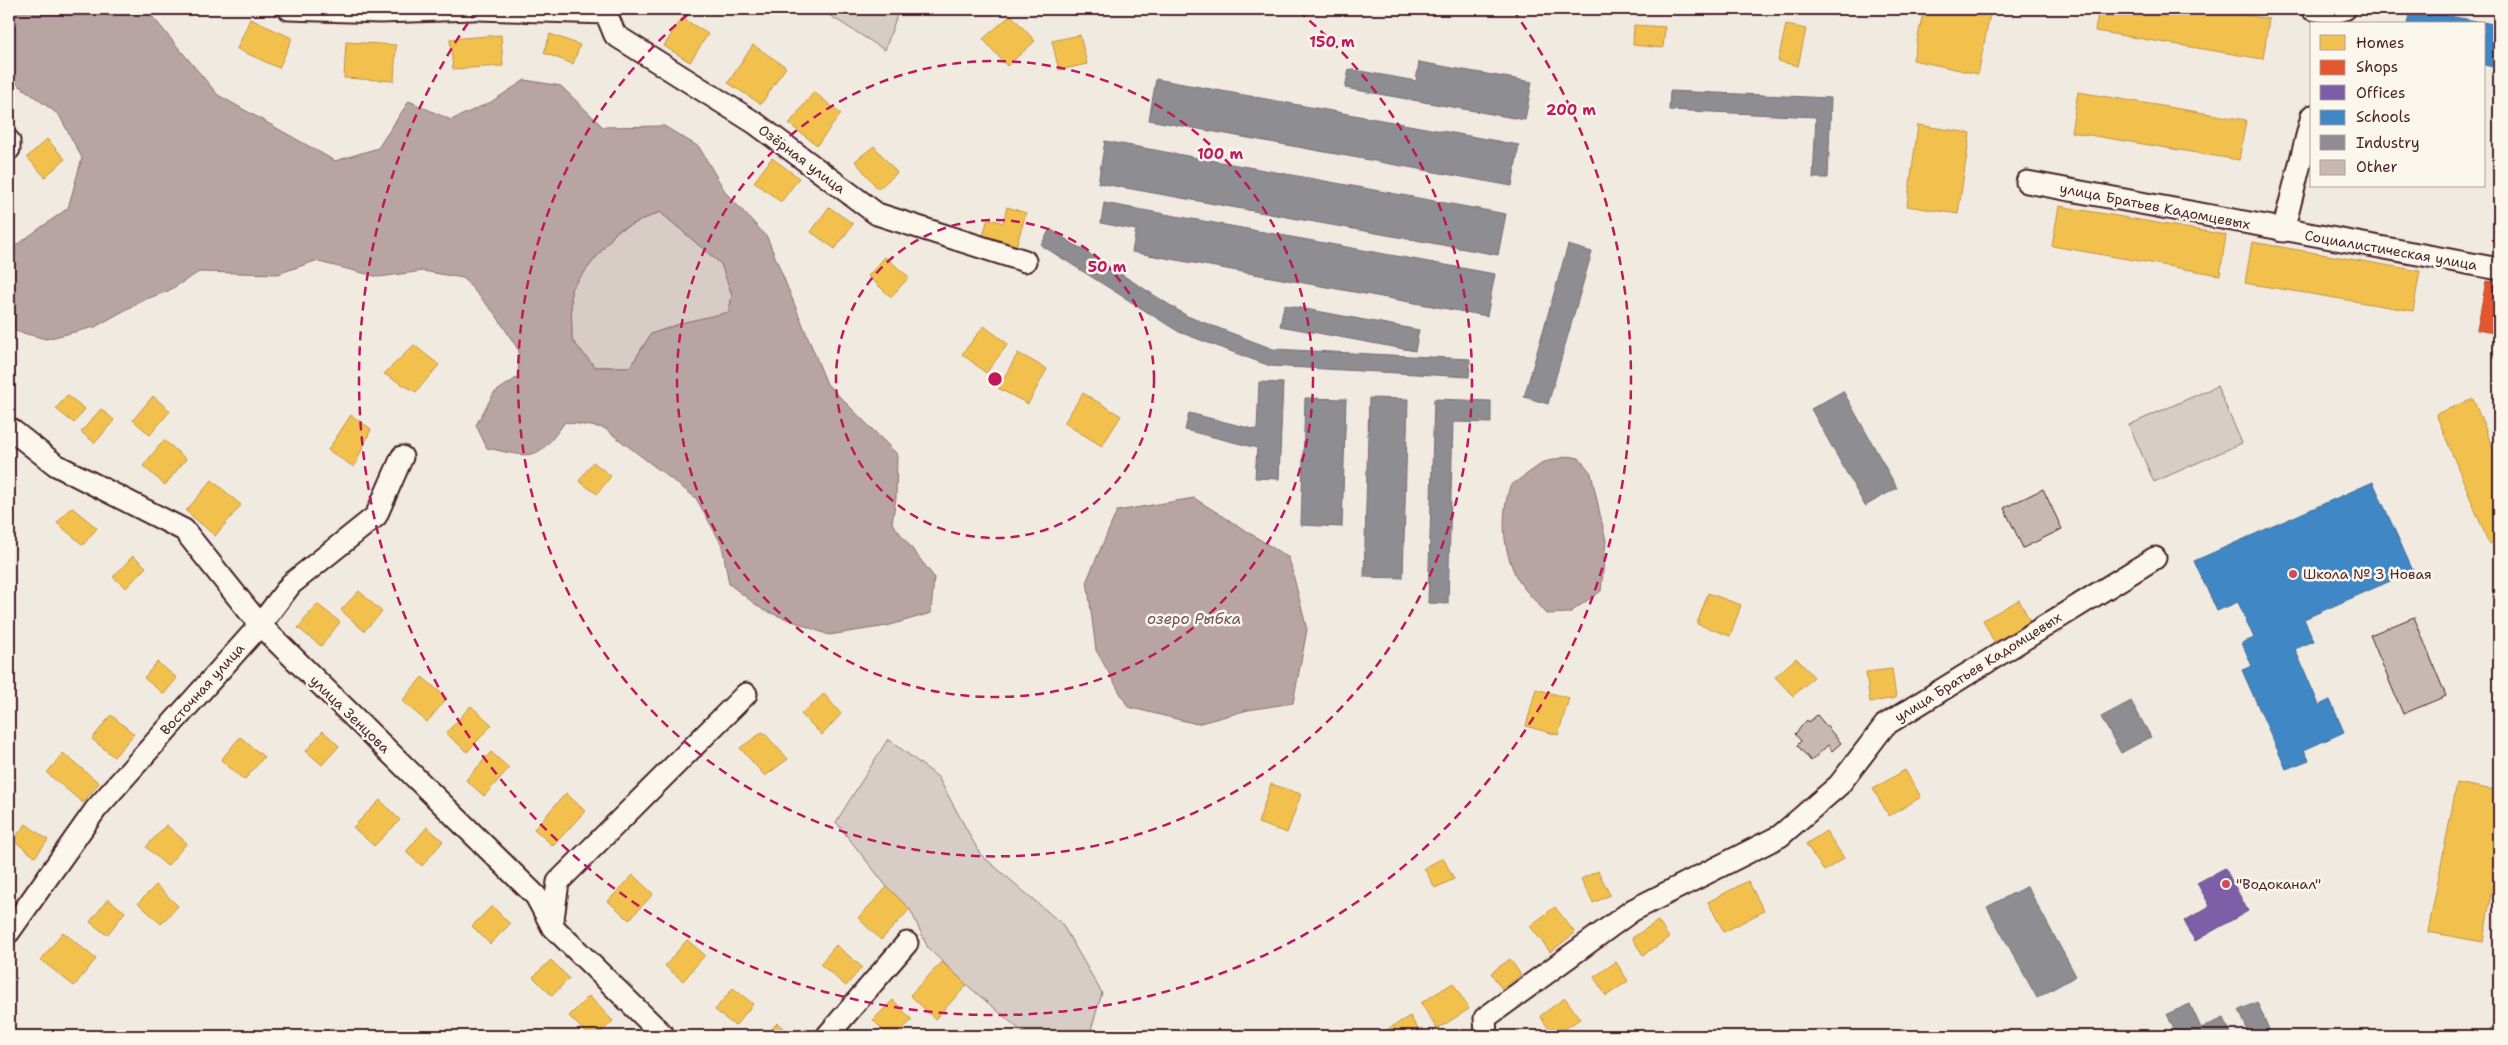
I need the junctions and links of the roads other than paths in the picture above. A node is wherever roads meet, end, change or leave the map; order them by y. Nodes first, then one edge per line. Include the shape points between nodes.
1 (289, 9) edge
2 (473, 9) edge
3 (479, 9) edge
4 (2312, 9) edge
5 (380, 10) edge
6 (606, 11) edge
7 (2336, 15) edge
8 (2310, 124) edge
9 (9, 141) edge
10 (9, 149) edge
11 (2027, 182) dead end
12 (2283, 231) junction
13 (1025, 261) dead end
14 (2499, 269) edge
15 (9, 428) edge
16 (402, 457) dead end
17 (2155, 558) dead end
18 (260, 624) junction
19 (746, 694) dead end
20 (552, 926) junction
21 (9, 932) edge
22 (907, 943) dead end
23 (664, 1036) edge
24 (827, 1036) edge
25 (1486, 1036) edge

1 - 5 street
2 - 5 street
3 - 6 street, Озёрная улица
4 - 7 street
6 - 13 street, Озёрная улица via 615,35 755,123 877,214
8 - 12 street
9 - 10 street
11 - 12 street, улица Братьев Кадомцевых
12 - 14 street, Социалистическая улица
15 - 18 street, улица Зенцова via 56,465 184,530
16 - 18 street, Восточная улица via 376,516 291,584
17 - 25 street, улица Братьев Кадомцевых via 1885,725 1839,785 1780,836 1633,910 1485,1018
18 - 20 street, улица Зенцова via 536,896
18 - 21 street, Восточная улица via 96,809
19 - 20 street via 558,882
20 - 23 street, улица Зенцова
22 - 24 street

